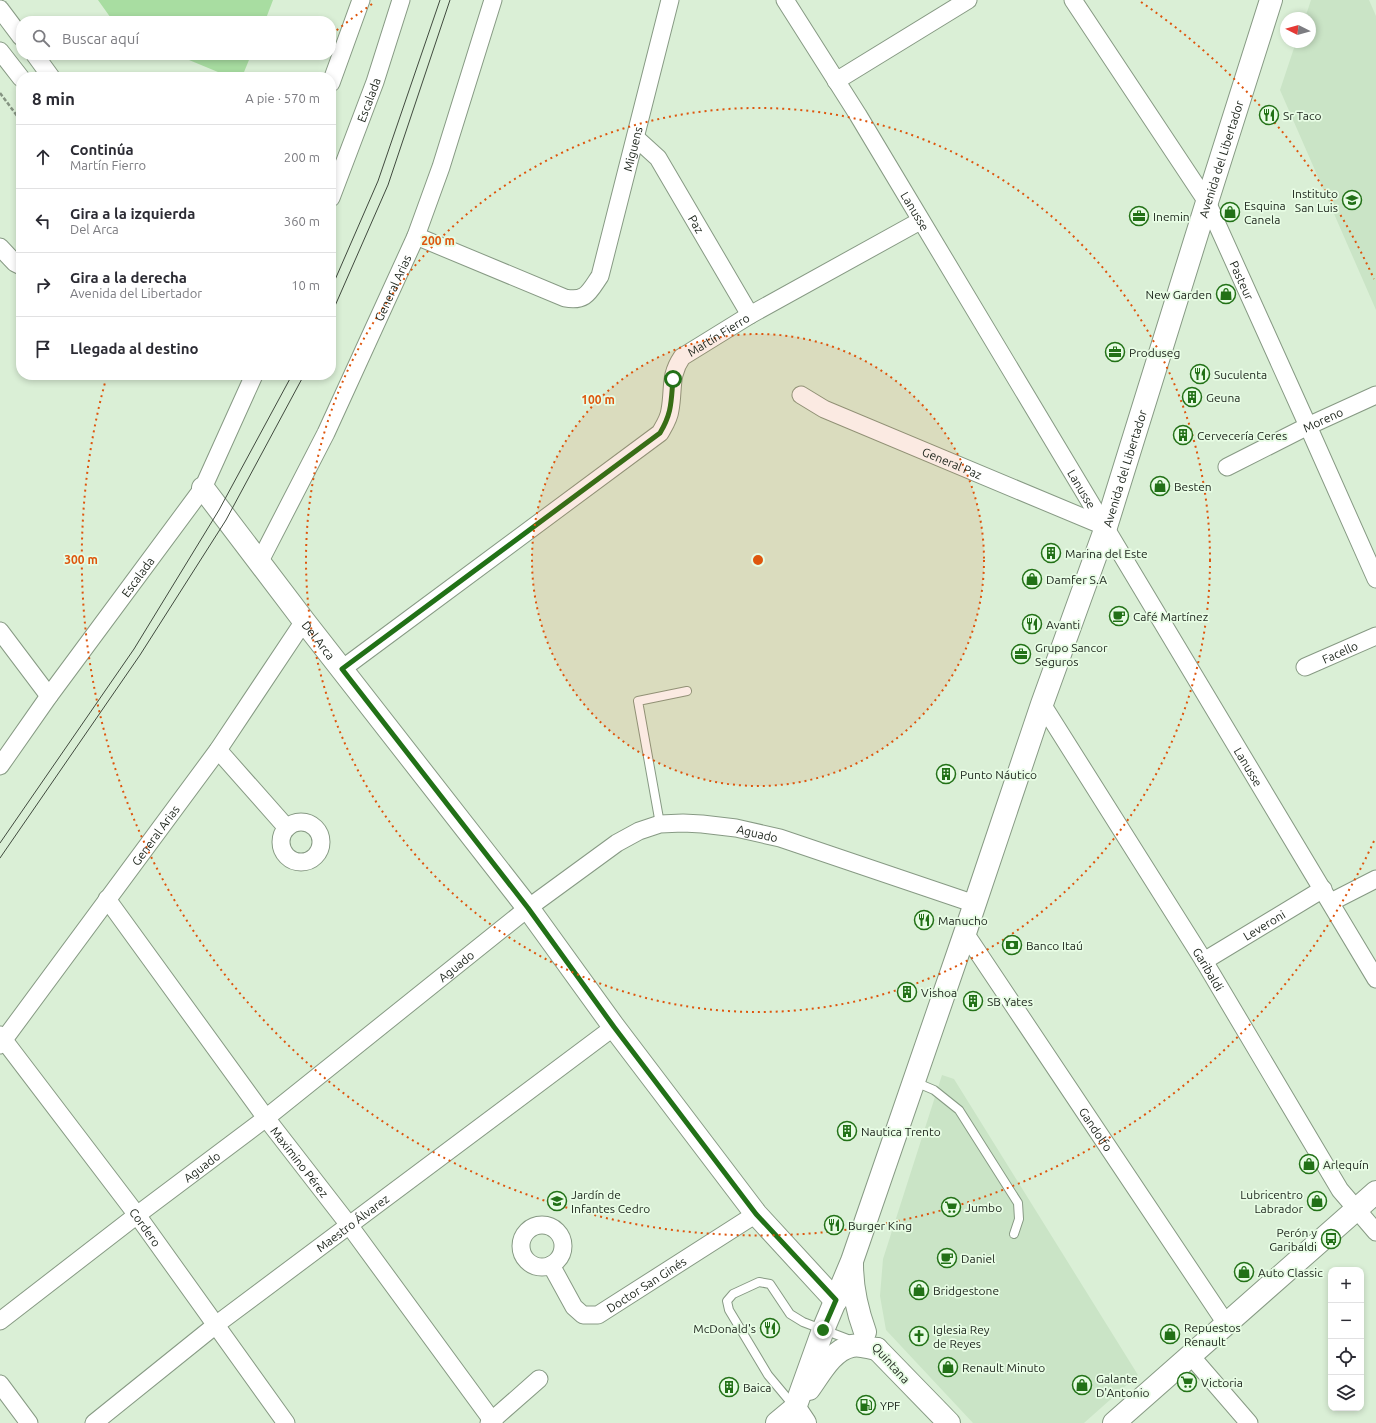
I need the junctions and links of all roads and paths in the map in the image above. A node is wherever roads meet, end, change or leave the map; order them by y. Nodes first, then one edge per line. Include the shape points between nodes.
1 (361, 0) edge
2 (400, 0) edge
3 (493, 0) edge
4 (670, 0) edge
5 (785, 0) edge
6 (968, 0) edge
7 (1073, 0) edge
8 (1271, 0) edge
9 (0, 9) edge
10 (16, 30) edge
11 (0, 51) edge
12 (39, 60) edge
13 (16, 72) edge
14 (47, 72) edge
15 (335, 72) edge
16 (836, 81) junction
17 (0, 93) edge
18 (16, 114) edge
19 (636, 138) junction
20 (336, 185) edge
21 (1206, 202) junction
22 (920, 221) junction
23 (416, 236) junction
24 (0, 247) edge
25 (16, 263) edge
26 (750, 314) junction
27 (252, 380) edge
28 (801, 395) dead end
29 (1376, 395) edge
30 (1308, 426) junction
31 (1227, 467) dead end
32 (203, 488) junction
33 (1106, 527) junction
34 (260, 563) junction
35 (1376, 579) edge
36 (304, 621) junction
37 (0, 631) edge
38 (1376, 636) edge
39 (1304, 667) dead end
40 (342, 669) junction
41 (687, 691) dead end
42 (49, 696) junction
43 (1042, 704) junction
44 (218, 750) junction
45 (0, 766) edge
46 (660, 824) junction
47 (287, 828) dead end
48 (1376, 879) edge
49 (1327, 896) junction
50 (107, 899) junction
51 (975, 904) junction
52 (528, 908) junction
53 (965, 934) junction
54 (1204, 961) junction
55 (1376, 979) edge
56 (614, 1027) junction
57 (1, 1040) edge
58 (914, 1082) junction
59 (266, 1118) junction
60 (1376, 1192) edge
61 (1357, 1210) junction
62 (756, 1214) junction
63 (137, 1215) junction
64 (349, 1225) junction
65 (1376, 1232) edge
66 (1014, 1234) dead end
67 (852, 1261) junction
68 (551, 1265) dead end
69 (836, 1300) junction
70 (0, 1321) edge
71 (217, 1324) junction
72 (1227, 1324) junction
73 (823, 1330) junction
74 (871, 1340) junction
75 (1191, 1356) junction
76 (539, 1379) dead end
77 (0, 1384) edge
78 (800, 1415) edge
79 (492, 1422) edge
80 (29, 1423) edge
81 (94, 1423) edge
82 (286, 1423) edge
83 (777, 1423) edge
84 (949, 1423) edge
85 (1114, 1423) edge
86 (1249, 1423) edge

1 - 15 street
2 - 20 street, Escalada via 375,82
3 - 23 street, General Arias via 441,167
4 - 19 street, Miguens
5 - 16 street, Lanusse
6 - 16 street
7 - 21 street, Pasteur
8 - 21 main road, Avenida del Libertador
9 - 10 street
11 - 13 street
12 - 14 street
16 - 22 street, Lanusse
17 - 18 path
19 - 23 street, Miguens via 600,276 588,295 574,300 565,298
19 - 26 street, Paz via 658,158
21 - 30 street, Pasteur
21 - 33 main road, Avenida del Libertador
22 - 26 street, Martín Fierro
22 - 33 street, Lanusse
23 - 34 street, General Arias via 326,434
24 - 25 street
26 - 40 street, Martín Fierro via 682,357 675,367 670,410 660,433
27 - 32 street, Escalada
28 - 33 street, General Paz via 824,409
29 - 30 street, Moreno
30 - 31 street, Moreno
30 - 35 street, Pasteur
32 - 34 main road, Del Arca
32 - 42 street, Escalada
33 - 43 main road, Avenida del Libertador
33 - 49 street, Lanusse
34 - 36 main road, Del Arca
36 - 40 main road, Del Arca
36 - 44 street, General Arias
37 - 42 street
38 - 39 street, Facello
40 - 52 main road, Del Arca
41 - 46 lane via 638,701
42 - 45 street, Escalada
43 - 51 main road, Avenida del Libertador
43 - 54 street, Garibaldi
44 - 47 street
44 - 50 street, General Arias
46 - 51 street, Aguado via 702,824 736,828 780,838
46 - 52 street, Aguado via 639,831 617,843
48 - 49 street, Leveroni
49 - 54 street, Leveroni
49 - 55 street, Lanusse
50 - 57 street, General Arias
50 - 59 street, Maximino Pérez
51 - 53 main road, Avenida del Libertador
52 - 56 main road, Del Arca
52 - 59 street, Aguado
53 - 58 main road, Avenida del Libertador
53 - 72 street, Gandolfo
54 - 61 street, Garibaldi via 1340,1190
56 - 62 main road, Del Arca
56 - 64 street, Maestro Álvarez
57 - 63 street, Cordero
58 - 66 lane via 934,1090 959,1110 1018,1203 1019,1218
58 - 67 main road, Avenida del Libertador
59 - 63 street, Aguado
59 - 64 street, Maximino Pérez
60 - 61 main road
61 - 65 street, Garibaldi
61 - 72 main road
62 - 68 street, Doctor San Ginés via 598,1315 583,1315 574,1307
62 - 69 main road, Del Arca
63 - 70 street, Aguado
63 - 71 street, Cordero
64 - 71 street, Maestro Álvarez
64 - 79 street, Maximino Pérez
67 - 69 main road, Avenida del Libertador
67 - 74 main road via 856,1303
69 - 73 main road, Avenida del Libertador
69 - 74 main road, Quintana
71 - 81 street, Maestro Álvarez
71 - 82 street, Cordero
72 - 75 main road
73 - 74 lane
73 - 78 main road, Avenida del Libertador
73 - 78 lane via 790,1314 770,1284 759,1282 732,1294 727,1301 729,1310 768,1375
74 - 78 main road via 844,1348 833,1356
74 - 84 main road, Quintana
75 - 85 main road
75 - 86 street
76 - 79 street
77 - 80 street
78 - 83 main road

